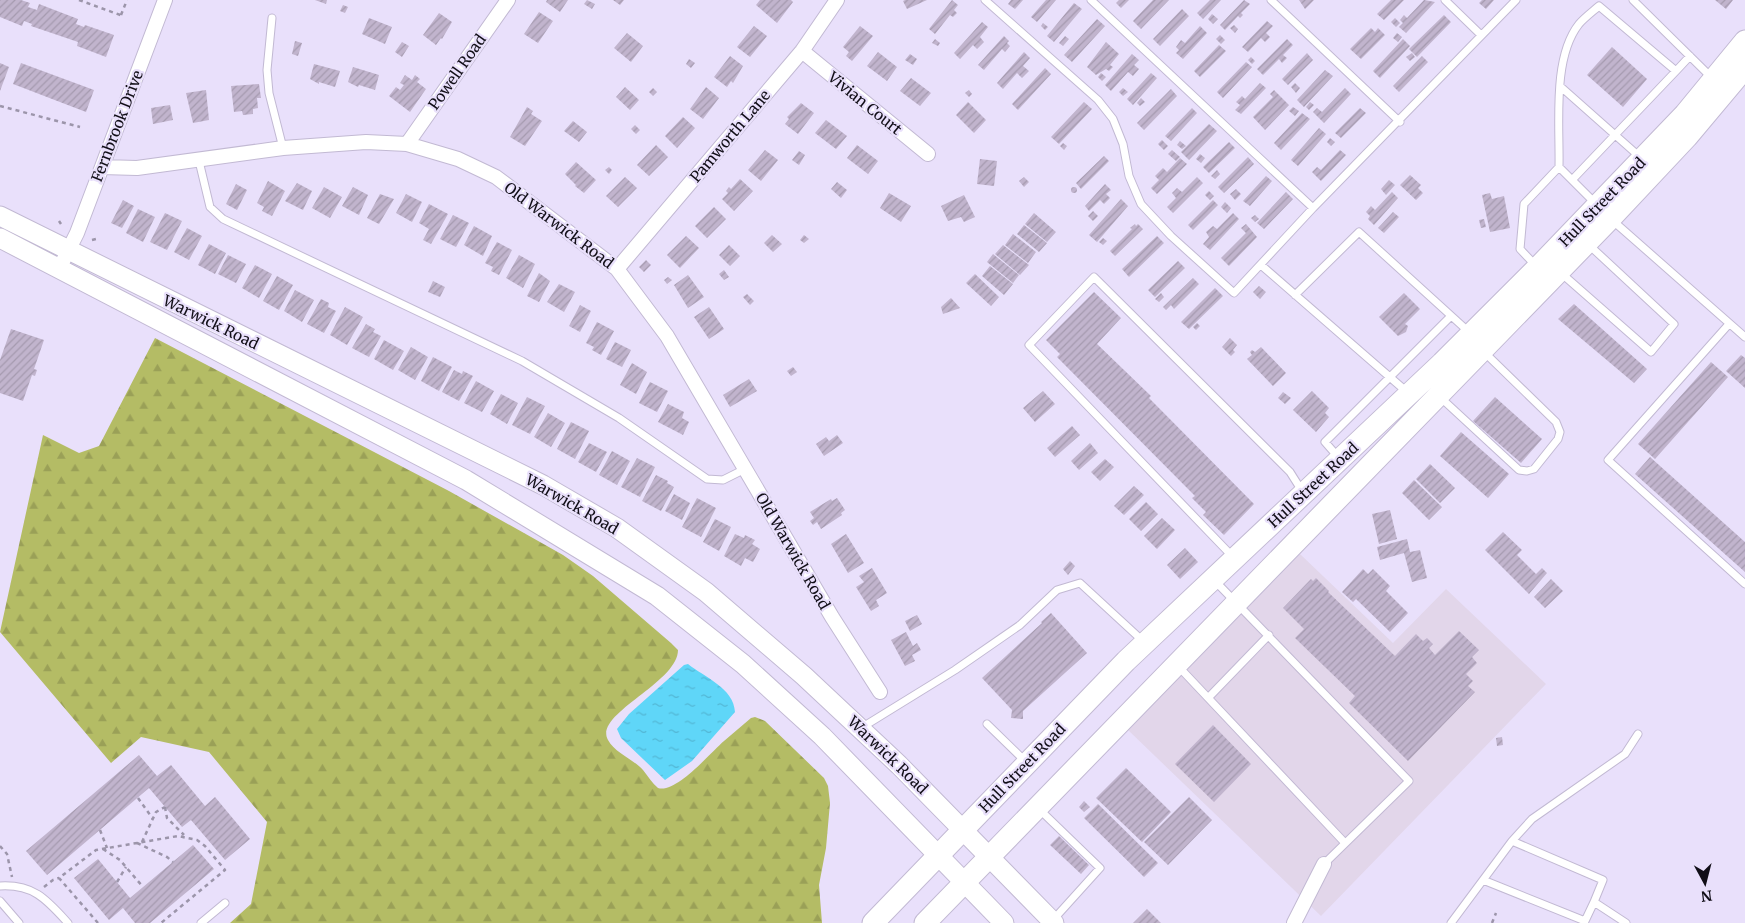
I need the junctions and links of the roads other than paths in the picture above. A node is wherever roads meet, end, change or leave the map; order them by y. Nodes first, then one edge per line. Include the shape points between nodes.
1 (165, 0) edge
2 (508, 0) edge
3 (837, 0) edge
4 (985, 0) edge
5 (1091, 0) edge
6 (1271, 0) edge
7 (1445, 0) edge
8 (1516, 0) edge
9 (1633, 0) edge
10 (272, 18) dead end
11 (1481, 36) junction
12 (1745, 41) edge
13 (802, 51) junction
14 (1690, 56) junction
15 (1745, 68) edge
16 (1676, 71) junction
17 (1720, 85) junction
18 (1560, 86) junction
19 (1400, 122) junction
20 (1616, 135) junction
21 (407, 144) junction
22 (284, 148) junction
23 (928, 154) dead end
24 (199, 161) junction
25 (1649, 165) junction
26 (1559, 166) junction
27 (102, 167) junction
28 (1572, 180) junction
29 (1313, 208) junction
30 (1604, 212) junction
31 (0, 216) edge
32 (0, 238) edge
33 (1587, 243) junction
34 (69, 252) junction
35 (1260, 265) junction
36 (59, 269) junction
37 (617, 269) junction
38 (1549, 273) junction
39 (1295, 295) junction
40 (1451, 316) junction
41 (1729, 324) junction
42 (1745, 337) edge
43 (1477, 343) junction
44 (1390, 377) junction
45 (1422, 400) junction
46 (1340, 459) junction
47 (745, 469) junction
48 (1320, 494) junction
49 (1234, 559) junction
50 (1213, 579) junction
51 (1745, 584) edge
52 (1238, 603) junction
53 (1269, 636) junction
54 (1145, 643) junction
55 (1178, 666) junction
56 (880, 692) dead end
57 (1209, 697) junction
58 (987, 724) dead end
59 (861, 728) junction
60 (1638, 734) dead end
61 (1027, 763) junction
62 (1038, 808) junction
63 (963, 830) junction
64 (1512, 842) junction
65 (1345, 843) junction
66 (938, 855) junction
67 (989, 858) junction
68 (1324, 864) joint
69 (1483, 880) junction
70 (965, 882) junction
71 (0, 886) edge
72 (0, 901) edge
73 (1594, 902) junction
74 (225, 903) dead end
75 (1052, 922) edge
76 (19, 923) edge
77 (68, 923) edge
78 (201, 923) edge
79 (873, 923) edge
80 (926, 923) edge
81 (1004, 923) edge
82 (1294, 923) edge
83 (1451, 923) edge
84 (1626, 923) edge

1 - 27 street, Fernbrook Drive
2 - 21 street, Powell Road
3 - 13 street, Pamworth Lane
4 - 35 lane via 1098,100 1112,119 1123,144 1129,176 1142,204 1171,236 1234,294
5 - 29 lane
6 - 19 lane
7 - 11 lane
8 - 11 lane
9 - 14 lane
10 - 22 lane via 267,70 269,93
11 - 19 lane
12 - 17 main road, Hull Street Road
13 - 23 street, Vivian Court
13 - 37 street, Pamworth Lane
14 - 16 lane
14 - 17 lane
15 - 17 main road, Hull Street Road
16 - 18 lane via 1598,6 1578,25 1564,54
16 - 20 lane
17 - 25 main road, Hull Street Road
18 - 20 lane
18 - 26 lane
19 - 29 lane
20 - 25 lane
20 - 28 lane
21 - 22 street, Old Warwick Road via 366,142
21 - 37 street, Old Warwick Road via 458,160 496,177
22 - 24 street, Old Warwick Road
24 - 27 street, Old Warwick Road via 137,168
24 - 47 lane via 210,207 223,219 522,361 618,418 707,479 723,480
25 - 30 main road, Hull Street Road
26 - 28 lane
26 - 38 lane via 1524,204 1520,249
27 - 34 street, Fernbrook Drive
28 - 30 lane
29 - 35 lane
30 - 33 main road, Hull Street Road
30 - 38 main road, Hull Street Road
30 - 41 lane
31 - 34 main road, Warwick Road
32 - 36 main road, Warwick Road
33 - 38 main road, Hull Street Road
33 - 38 lane via 1674,324 1651,352
34 - 36 street, Fernbrook Drive
34 - 59 main road, Warwick Road via 543,485 617,528 706,592
35 - 39 lane
36 - 66 main road, Warwick Road via 466,480 657,596 742,664 822,736
37 - 47 street, Old Warwick Road via 667,336
38 - 43 main road, Hull Street Road
39 - 40 lane via 1359,232
39 - 44 lane
40 - 43 lane
40 - 44 lane
41 - 42 lane
41 - 51 lane via 1608,460
43 - 45 main road, Hull Street Road
43 - 45 main road, Hull Street Road
43 - 45 lane via 1556,422 1560,432 1558,439 1534,469 1519,470
44 - 45 lane
44 - 46 lane via 1325,442
45 - 46 main road, Hull Street Road
45 - 48 main road, Hull Street Road
46 - 48 main road, Hull Street Road
47 - 56 street, Old Warwick Road
48 - 49 main road, Hull Street Road
48 - 49 lane via 1290,472 1094,277 1029,345
48 - 52 main road, Hull Street Road
49 - 50 main road, Hull Street Road
50 - 52 lane
50 - 54 main road, Hull Street Road
52 - 53 lane
52 - 55 main road, Hull Street Road
53 - 57 lane
53 - 65 lane via 1409,781
54 - 59 lane via 1080,583 1057,590 1020,625
54 - 61 main road, Hull Street Road
55 - 57 lane
55 - 62 main road, Hull Street Road
57 - 65 lane
58 - 61 lane
59 - 63 main road, Warwick Road
60 - 64 lane via 1625,754 1532,818
61 - 63 main road, Hull Street Road
62 - 67 main road, Hull Street Road
62 - 75 lane via 1100,868
63 - 66 main road, Hull Street Road
63 - 67 main road, Warwick Road
64 - 69 lane
64 - 73 lane via 1603,880
65 - 68 lane
66 - 70 main road, Warwick Road
66 - 79 main road, Hull Street Road
67 - 70 main road, Hull Street Road
67 - 75 main road, Warwick Road
68 - 82 street
69 - 73 lane via 1585,921
69 - 83 lane
70 - 80 main road, Hull Street Road
70 - 81 main road, Warwick Road
71 - 77 lane via 13,885 44,897
72 - 76 lane
73 - 84 lane
74 - 78 lane

